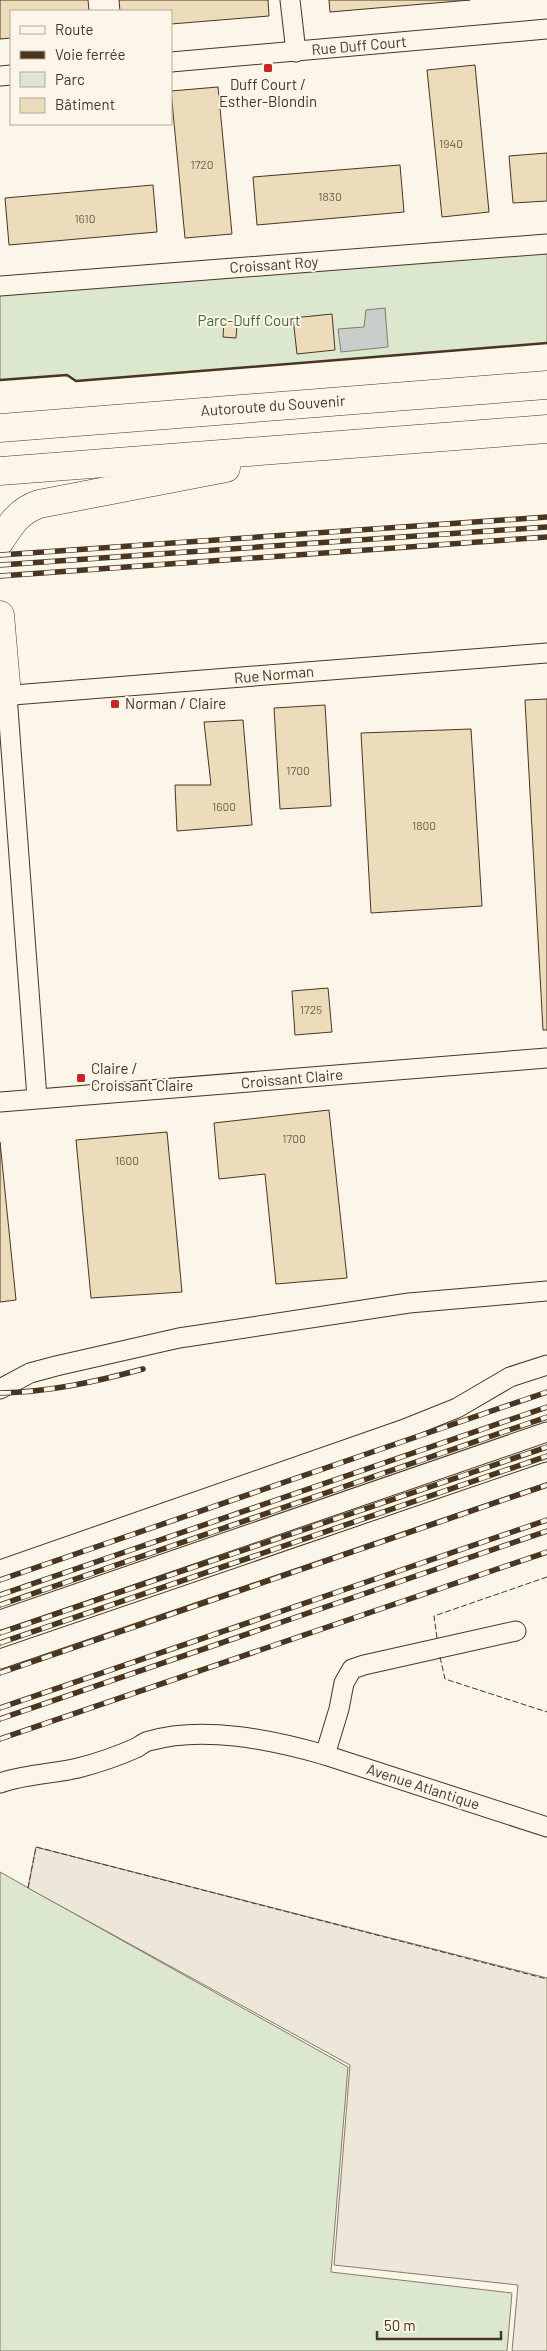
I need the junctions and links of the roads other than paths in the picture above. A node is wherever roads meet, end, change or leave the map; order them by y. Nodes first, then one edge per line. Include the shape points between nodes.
1 (290, 0) edge
2 (547, 29) edge
3 (296, 52) junction
4 (172, 62) edge
5 (547, 244) edge
6 (0, 286) edge
7 (547, 385) edge
8 (0, 428) edge
9 (547, 429) edge
10 (347, 444) junction
11 (0, 471) edge
12 (0, 541) edge
13 (1, 623) edge
14 (547, 653) edge
15 (3, 696) edge
16 (547, 1058) edge
17 (38, 1098) junction
18 (0, 1102) edge
19 (547, 1291) edge
20 (547, 1365) edge
21 (0, 1389) edge
22 (547, 1432) edge
23 (547, 1472) edge
24 (0, 1570) edge
25 (0, 1620) edge
26 (516, 1631) dead end
27 (0, 1659) edge
28 (325, 1755) junction
29 (0, 1784) edge
30 (547, 1827) edge

1 - 3 street
2 - 3 street, Rue Duff Court
3 - 4 street, Rue Duff Court
5 - 6 street, Croissant Roy
7 - 8 highway, Autoroute du Souvenir
9 - 10 highway
10 - 11 highway
10 - 12 highway via 39,504 16,517
13 - 15 highway
14 - 15 street, Rue Norman
15 - 17 street
16 - 17 street, Croissant Claire
17 - 18 street, Croissant Claire
19 - 21 street via 409,1302 178,1338 30,1373
20 - 24 street via 510,1377 457,1408 402,1430
22 - 25 street
23 - 27 street
26 - 28 street via 357,1667 344,1683
28 - 29 street, Avenue Atlantique via 257,1739 188,1735 147,1741 106,1760 79,1768 12,1779
28 - 30 street, Avenue Atlantique

